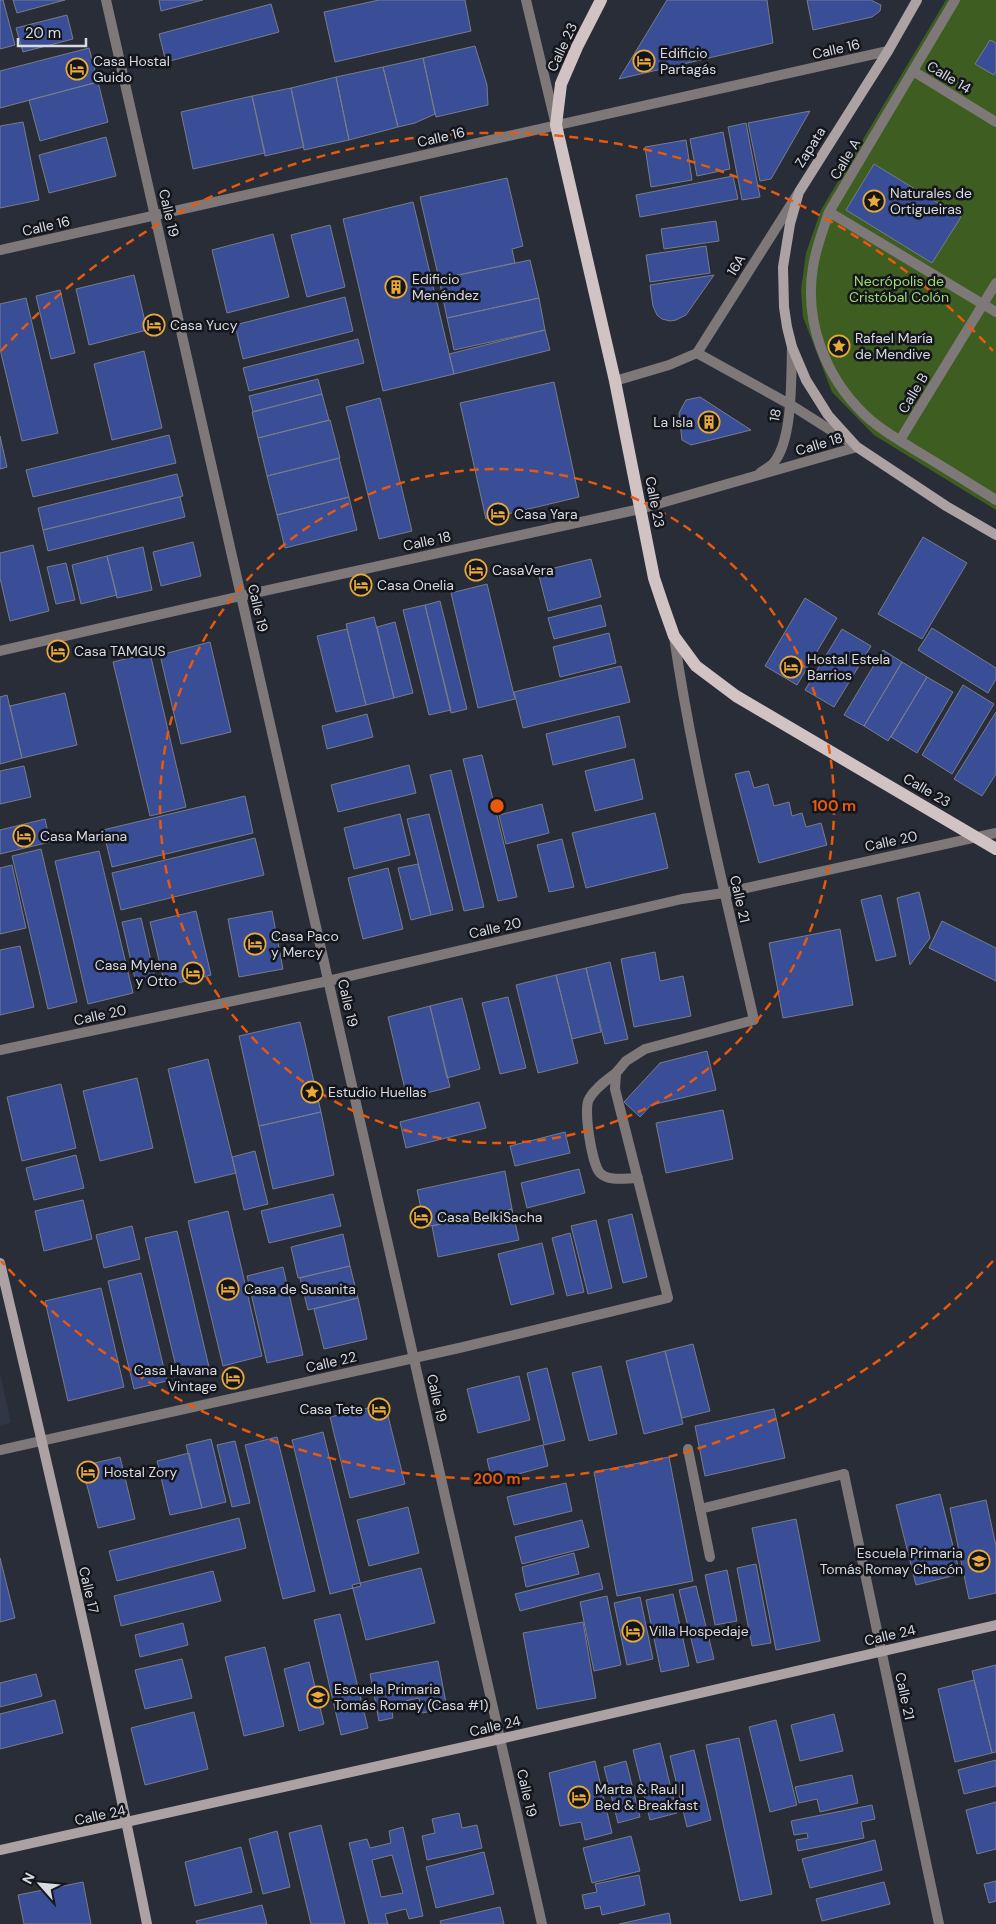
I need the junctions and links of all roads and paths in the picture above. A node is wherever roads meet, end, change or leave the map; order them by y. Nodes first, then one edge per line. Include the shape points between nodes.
1 (106, 0) edge
2 (526, 0) edge
3 (601, 0) edge
4 (917, 0) edge
5 (956, 0) edge
6 (888, 51) junction
7 (913, 71) junction
8 (996, 122) edge
9 (556, 125) junction
10 (799, 192) junction
11 (829, 212) junction
12 (155, 215) junction
13 (0, 250) edge
14 (996, 283) edge
15 (983, 305) junction
16 (996, 312) edge
17 (792, 347) junction
18 (697, 353) junction
19 (616, 381) junction
20 (791, 404) junction
21 (900, 440) junction
22 (857, 447) junction
23 (756, 477) junction
24 (996, 500) edge
25 (640, 509) junction
26 (996, 535) edge
27 (241, 596) junction
28 (674, 636) junction
29 (0, 651) edge
30 (996, 833) edge
31 (978, 837) junction
32 (996, 848) edge
33 (724, 893) junction
34 (328, 981) junction
35 (0, 1050) edge
36 (616, 1072) junction
37 (638, 1178) junction
38 (0, 1263) edge
39 (414, 1358) junction
40 (42, 1441) junction
41 (688, 1448) dead end
42 (0, 1450) edge
43 (700, 1508) junction
44 (710, 1558) dead end
45 (996, 1625) edge
46 (882, 1650) junction
47 (500, 1739) junction
48 (127, 1823) junction
49 (0, 1850) edge
50 (147, 1924) edge
51 (542, 1924) edge
52 (939, 1924) edge

1 - 12 street, Calle 19
2 - 9 street
3 - 9 main road, Calle 23 via 561,84
4 - 6 street, Zapata
5 - 7 street, Calle A
6 - 9 street, Calle 16
6 - 10 street, Zapata
7 - 8 street, Calle 14
7 - 11 street, Calle A
9 - 12 street, Calle 16
9 - 19 main road, Calle 23
10 - 17 street, Zapata via 783,267 784,307
10 - 18 street, 16A
11 - 15 street
11 - 21 street, Calle A via 818,242 811,292 812,319 821,348 837,384 865,416
12 - 13 street, Calle 16
12 - 27 street, Calle 19
14 - 15 street, Calle B
15 - 16 street
15 - 21 street, Calle B
17 - 20 street, 18
17 - 22 street via 806,380 828,415
18 - 19 street
18 - 20 street
19 - 25 main road, Calle 23
20 - 22 street
20 - 23 street, 18 via 782,450 775,462
21 - 24 street
22 - 23 street, Calle 18
22 - 26 street
23 - 25 street, Calle 18
25 - 27 street, Calle 18
25 - 28 main road, Calle 23 via 654,578
27 - 29 street, Calle 18
27 - 34 street, Calle 19
28 - 31 main road, Calle 23 via 696,666 736,696
28 - 33 street, Calle 21 via 684,703
30 - 31 street, Calle 20
31 - 32 main road, Calle 23
31 - 33 street, Calle 20
33 - 34 street, Calle 20
33 - 36 street, Calle 21 via 754,1020 645,1049
34 - 35 street, Calle 20
34 - 39 street, Calle 19
36 - 37 street via 615,1089
36 - 37 street, Calle 21 via 587,1101 595,1164 600,1173 610,1179
37 - 39 street, Calle 22 via 668,1298
38 - 40 street, Calle 17
39 - 40 street, Calle 22
39 - 47 street, Calle 19
40 - 42 street, Calle 22
40 - 48 street, Calle 17
41 - 43 street
43 - 44 street
43 - 46 street, Calle 21 via 844,1474
45 - 46 street, Calle 24
46 - 47 street, Calle 24
46 - 52 street, Calle 21
47 - 48 street, Calle 24
47 - 51 street, Calle 19
48 - 49 street, Calle 24
48 - 50 street, Calle 17

